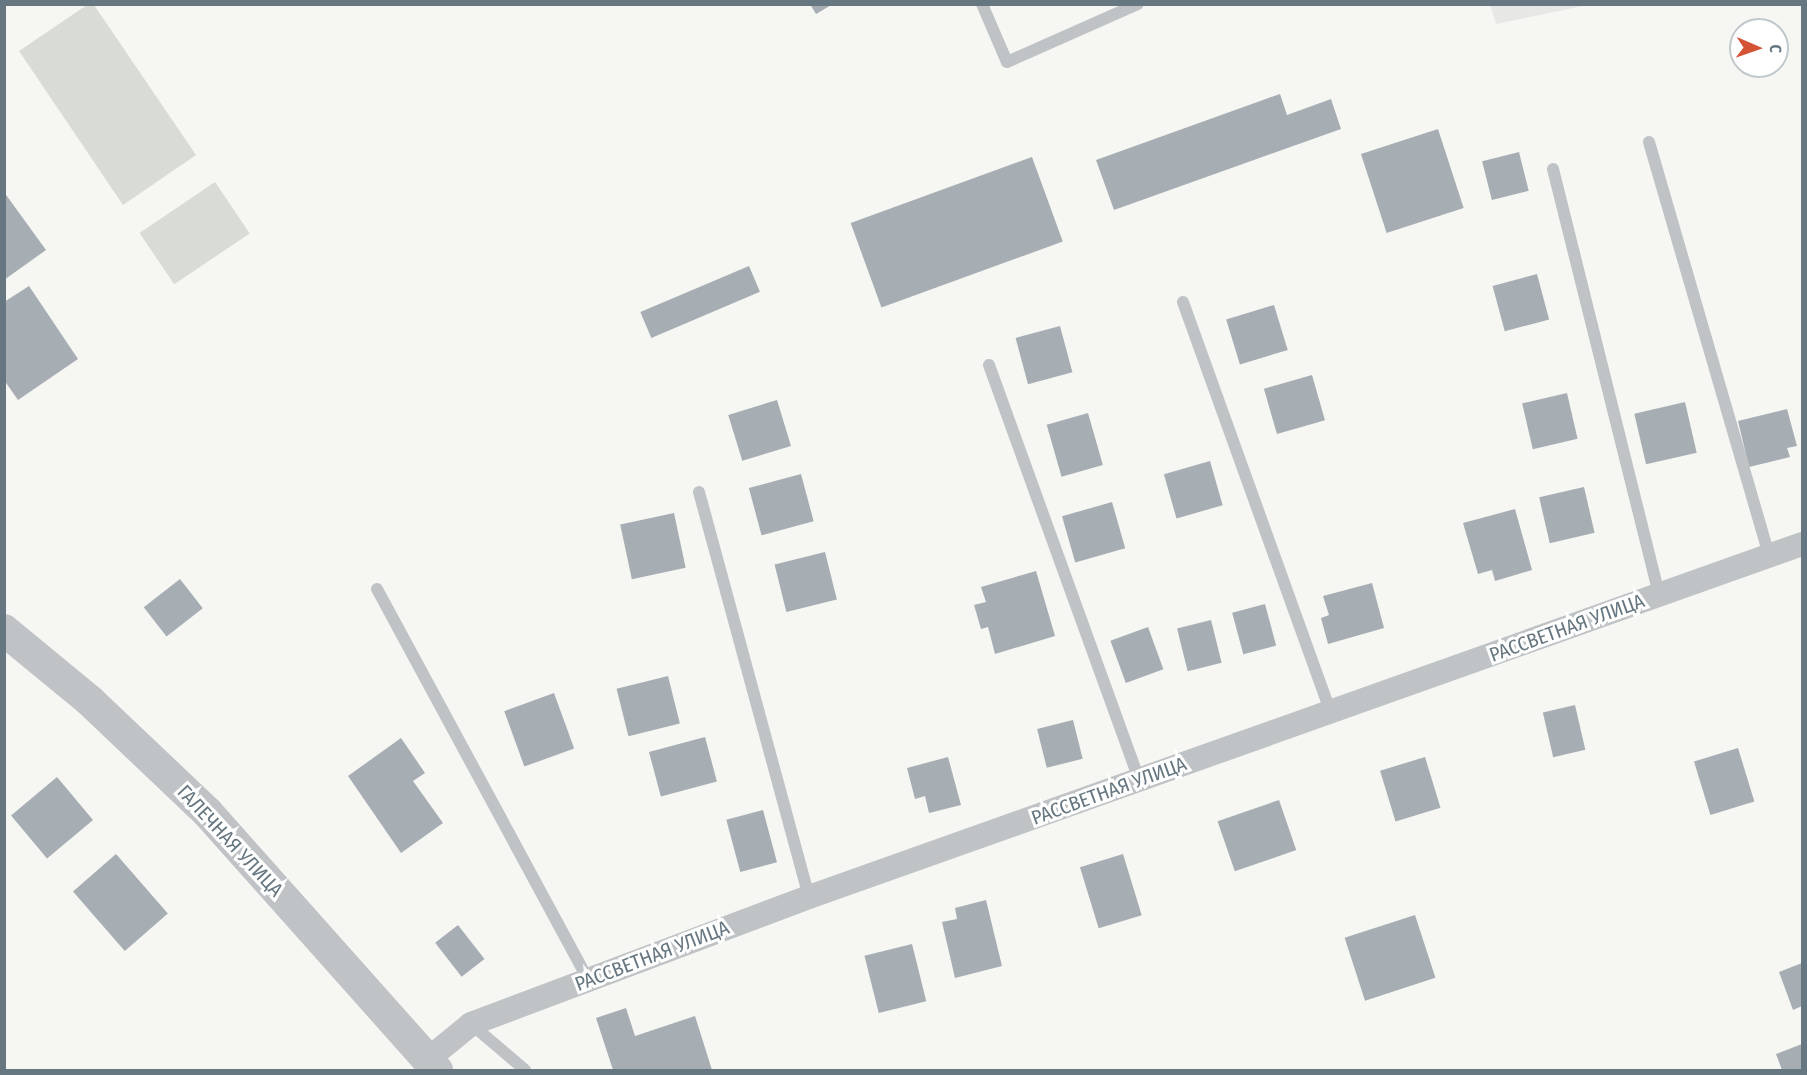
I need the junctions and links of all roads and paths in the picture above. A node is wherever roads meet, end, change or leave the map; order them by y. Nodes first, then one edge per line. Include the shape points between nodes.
1 (982, 4) edge
2 (1138, 4) edge
3 (1649, 142) dead end
4 (1553, 169) dead end
5 (1183, 302) dead end
6 (989, 365) dead end
7 (699, 492) dead end
8 (1803, 544) edge
9 (1769, 556) junction
10 (377, 589) dead end
11 (1659, 595) junction
12 (4, 630) edge
13 (1331, 712) junction
14 (1139, 780) junction
15 (809, 897) junction
16 (588, 980) junction
17 (471, 1024) junction
18 (432, 1066) edge
19 (525, 1071) edge

1 - 2 lane via 1007,62
3 - 9 lane
4 - 11 lane
5 - 13 lane
6 - 14 lane
7 - 15 lane
8 - 9 street, РАССВЕТНАЯ УЛИЦА
9 - 11 street, РАССВЕТНАЯ УЛИЦА
10 - 16 lane
11 - 13 street, РАССВЕТНАЯ УЛИЦА
12 - 18 street, ГАЛЕЧНАЯ УЛИЦА via 90,701 207,812
13 - 14 street, РАССВЕТНАЯ УЛИЦА
14 - 15 street, РАССВЕТНАЯ УЛИЦА
15 - 16 street, РАССВЕТНАЯ УЛИЦА
16 - 17 street, РАССВЕТНАЯ УЛИЦА
17 - 18 street, РАССВЕТНАЯ УЛИЦА
17 - 19 lane

